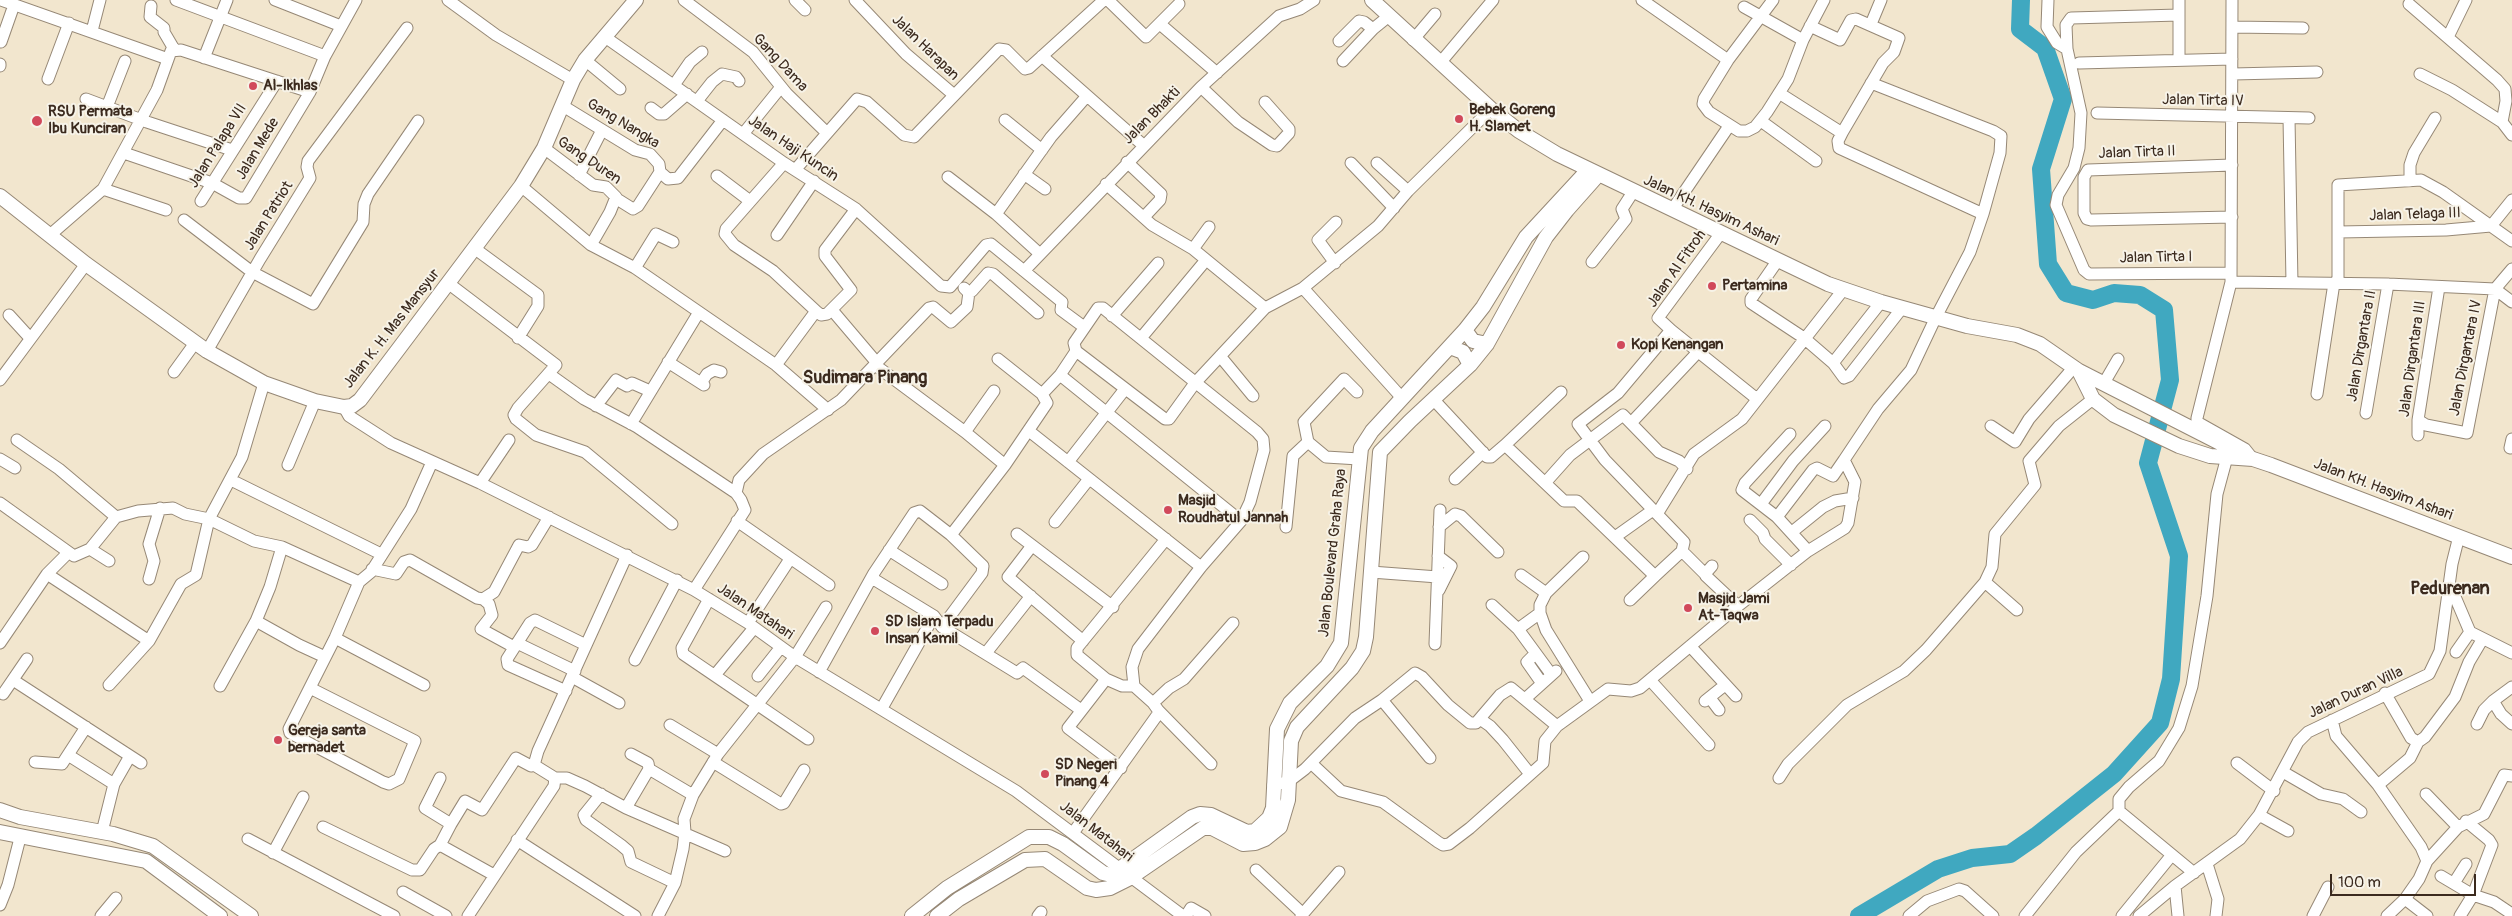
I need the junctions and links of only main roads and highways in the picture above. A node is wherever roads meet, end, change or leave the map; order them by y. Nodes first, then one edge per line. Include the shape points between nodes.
1 (636, 0) edge
2 (1378, 2) edge
3 (1593, 172) junction
4 (1628, 190) junction
5 (0, 196) edge
6 (1546, 238) junction
7 (1466, 330) junction
8 (1487, 344) junction
9 (1450, 347) junction
10 (1470, 365) junction
11 (2076, 369) junction
12 (2240, 458) junction
13 (2512, 557) edge
14 (1348, 571) junction
15 (1371, 572) junction
16 (0, 810) edge
17 (0, 832) edge
18 (154, 846) junction
19 (146, 861) junction
20 (1124, 874) junction
21 (220, 916) edge
22 (251, 916) edge
23 (912, 916) edge
24 (937, 916) edge

1 - 5 main road, Jalan K. H. Mas Mansyur via 585,60 544,148 521,186 360,400 352,406 315,401 264,383 207,351 86,264
2 - 3 main road, Jalan KH. Hasyim Ashari via 1413,40 1491,109 1547,149
3 - 4 main road, Jalan KH. Hasyim Ashari
3 - 6 main road, Jalan Boulevard Graha Raya
3 - 7 main road, Jalan Boulevard Graha Raya via 1526,237
4 - 6 main road via 1609,185 1598,187
4 - 11 main road, Jalan KH. Hasyim Ashari via 1843,290 2017,336 2040,344
6 - 8 main road, Jalan Boulevard Graha Raya
7 - 8 main road via 1473,341
7 - 9 main road, Jalan Boulevard Graha Raya
8 - 10 main road, Jalan Boulevard Graha Raya
9 - 10 main road via 1463,352
9 - 14 main road, Jalan Boulevard Graha Raya via 1365,440 1359,459
10 - 15 main road, Jalan Boulevard Graha Raya via 1380,452
11 - 12 main road, Jalan KH. Hasyim Ashari via 2224,445
11 - 12 main road, Jalan KH. Hasyim Ashari via 2093,399 2114,415 2178,446 2210,456
12 - 13 main road, Jalan KH. Hasyim Ashari
14 - 15 main road
14 - 20 main road, Jalan Boulevard Graha Raya via 1341,643 1327,666 1290,703 1277,728 1273,808 1269,818 1255,831 1247,832 1211,815 1192,816
15 - 20 main road, Jalan Boulevard Graha Raya via 1363,651 1352,668 1297,727 1291,741 1288,800 1280,827 1255,844 1243,844 1212,828 1203,828
16 - 18 main road
17 - 19 main road
18 - 19 main road
18 - 22 main road
19 - 21 main road
20 - 23 main road via 1103,873 1049,837 1029,837 947,888
20 - 24 main road, Jalan Boulevard Graha Raya via 1110,888 1096,890 1087,888 1045,859 1025,860 959,899

